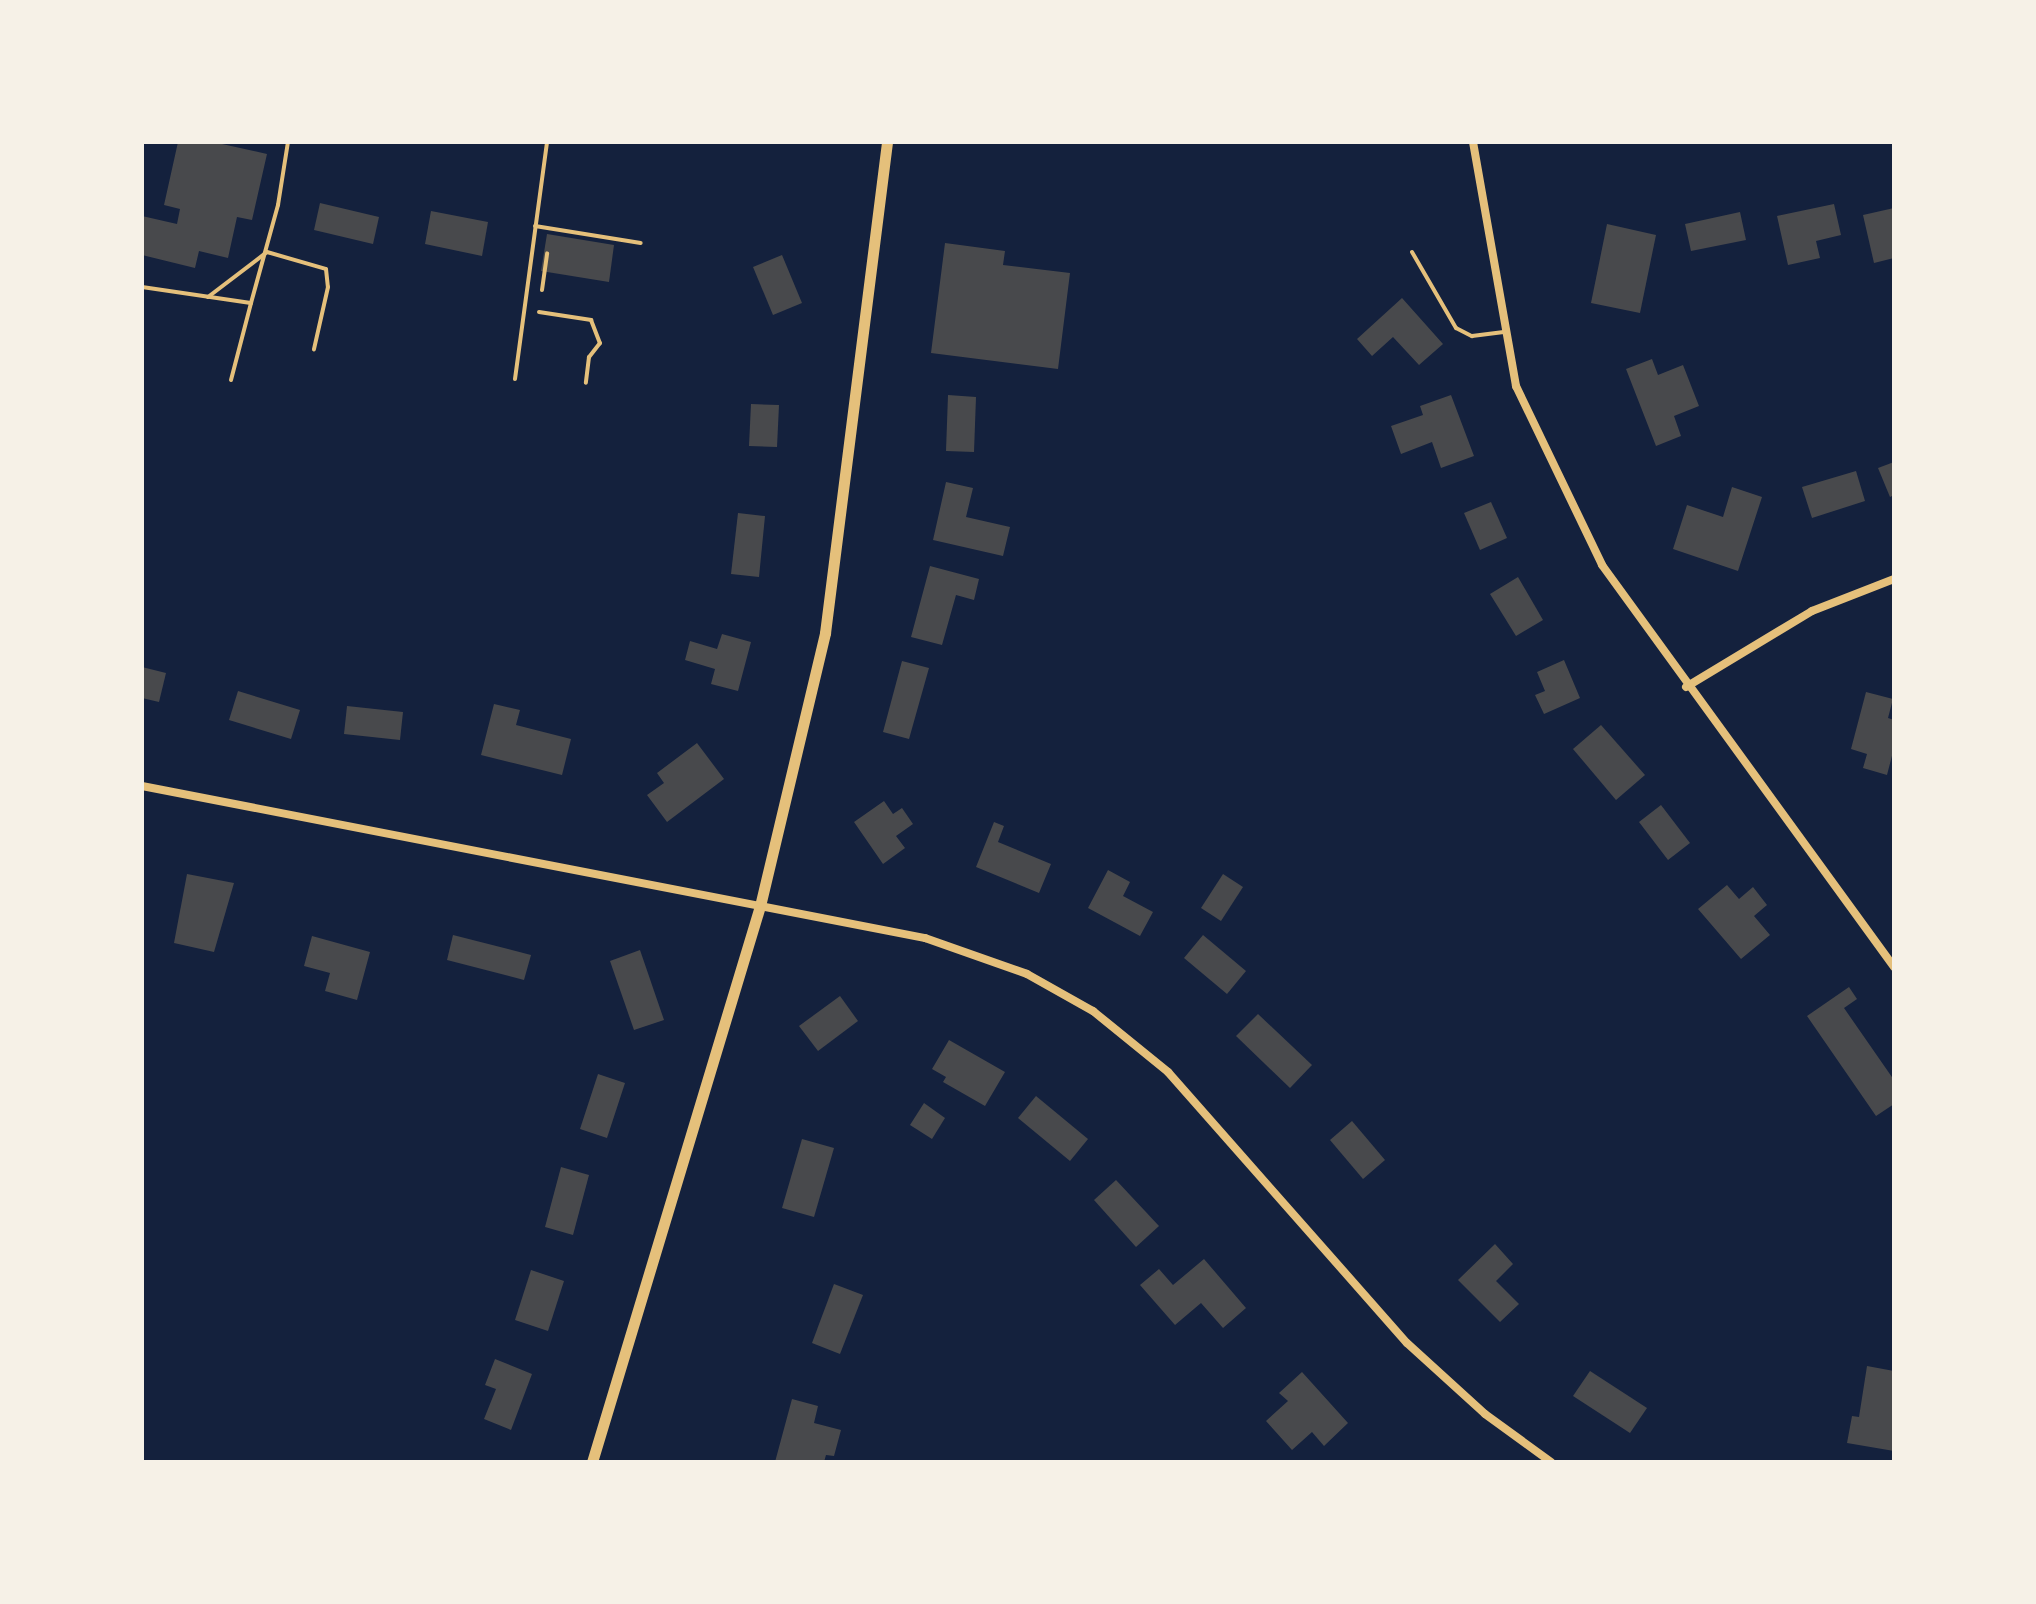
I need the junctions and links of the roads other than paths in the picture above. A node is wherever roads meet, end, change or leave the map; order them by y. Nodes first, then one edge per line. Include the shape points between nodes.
1 (288, 142) edge
2 (547, 142) edge
3 (887, 142) edge
4 (1473, 142) edge
5 (535, 226) junction
6 (641, 243) dead end
7 (267, 252) junction
8 (1412, 252) dead end
9 (142, 287) edge
10 (208, 297) junction
11 (251, 303) junction
12 (1506, 332) junction
13 (314, 349) dead end
14 (515, 379) dead end
15 (231, 380) dead end
16 (1894, 579) edge
17 (1686, 687) junction
18 (142, 786) edge
19 (760, 906) junction
20 (1894, 967) edge
21 (592, 1462) edge
22 (1551, 1462) edge

1 - 7 lane
2 - 5 lane
3 - 19 street via 825,633
4 - 12 street
5 - 6 lane
5 - 14 lane
7 - 10 lane
7 - 11 lane
7 - 13 lane via 326,269 328,287
8 - 12 lane via 1456,328 1472,336
9 - 10 lane
10 - 11 lane
11 - 15 lane
12 - 17 street via 1516,386 1602,565
16 - 17 street via 1812,611
17 - 20 street
18 - 19 street
19 - 21 street
19 - 22 street via 925,938 986,957 1093,1011 1168,1072 1407,1343 1485,1414

